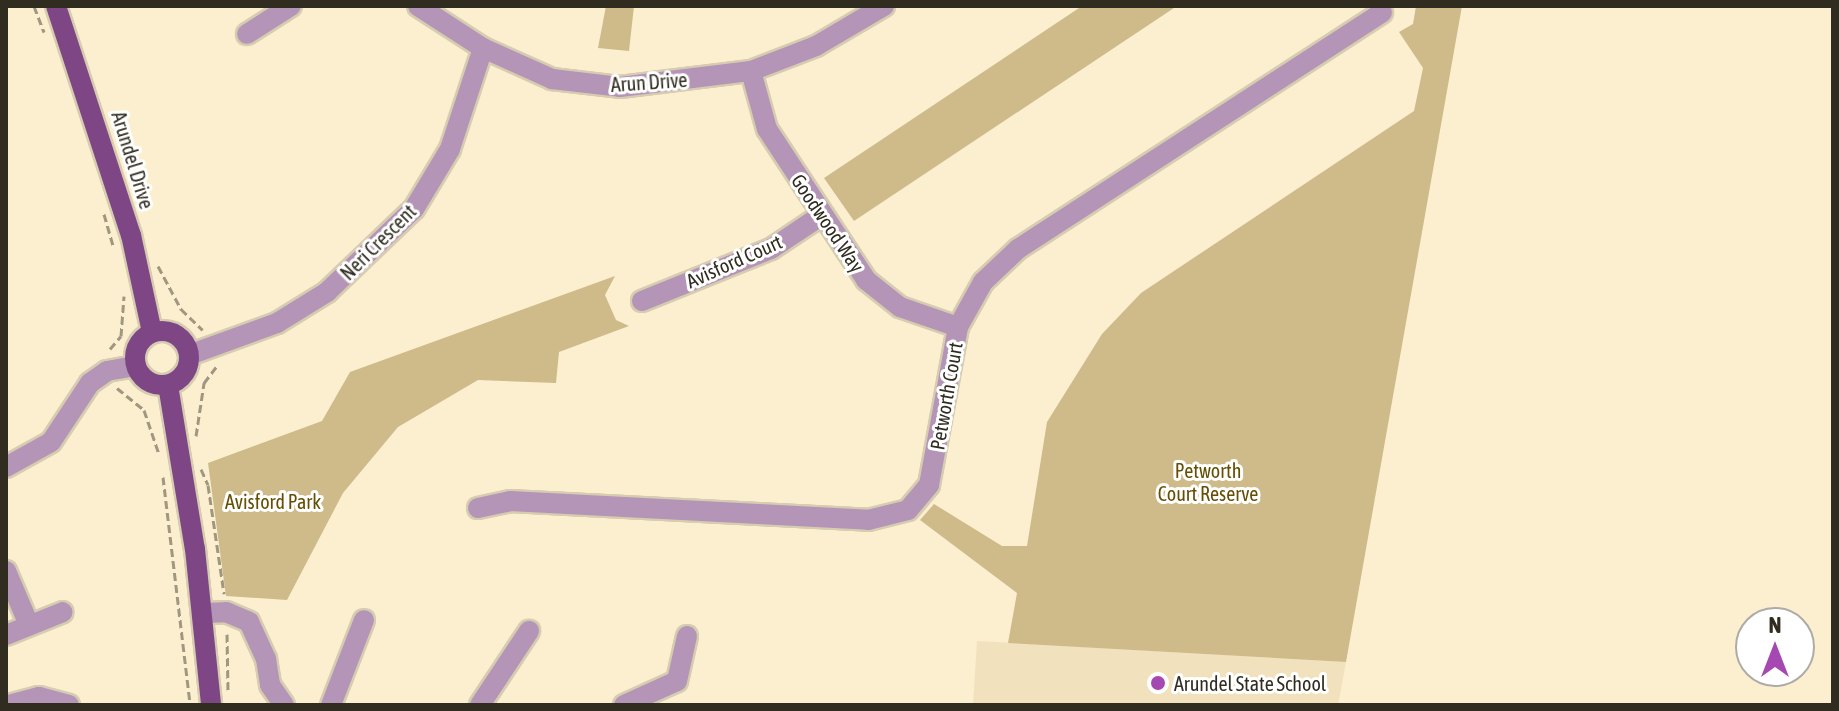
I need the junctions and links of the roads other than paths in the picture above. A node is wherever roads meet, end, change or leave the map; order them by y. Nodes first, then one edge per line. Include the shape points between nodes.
1 (56, 6) edge
2 (291, 6) edge
3 (418, 6) edge
4 (884, 6) edge
5 (1382, 13) dead end
6 (247, 34) dead end
7 (483, 48) junction
8 (751, 71) junction
9 (822, 215) junction
10 (642, 301) dead end
11 (958, 327) junction
12 (152, 332) junction
13 (189, 355) junction
14 (135, 366) junction
15 (168, 385) junction
16 (6, 467) edge
17 (478, 508) dead end
18 (6, 571) edge
19 (63, 612) dead end
20 (203, 613) junction
21 (364, 620) dead end
22 (29, 625) junction
23 (529, 631) dead end
24 (6, 635) edge
25 (687, 636) dead end
26 (9, 705) edge
27 (69, 705) edge
28 (211, 705) edge
29 (284, 705) edge
30 (331, 705) edge
31 (480, 705) edge
32 (624, 705) edge

1 - 12 main road, Arundel Drive via 131,235
2 - 6 street
3 - 7 street, Arun Drive
4 - 8 street, Arun Drive via 816,46
5 - 11 street, Petworth Court via 1018,249 983,282
7 - 8 street, Arun Drive via 552,79 620,87
7 - 13 street, Neri Crescent via 450,149 414,209 369,257 277,323
8 - 9 street, Goodwood Way via 767,129
9 - 10 street, Avisford Court via 771,249
9 - 11 street, Goodwood Way via 866,280 900,307
11 - 17 street, Petworth Court via 929,485 908,510 868,520 510,501
12 - 13 main road via 180,338
12 - 14 main road via 137,346
13 - 15 main road via 184,374
14 - 15 main road via 147,382
14 - 16 street via 107,371 90,383 51,442
15 - 20 main road
18 - 22 street
19 - 22 street
20 - 28 main road
20 - 29 street via 226,612 249,622 266,659 270,685
21 - 30 street
22 - 24 street
23 - 31 street
25 - 32 street via 677,681
26 - 27 street via 39,697

